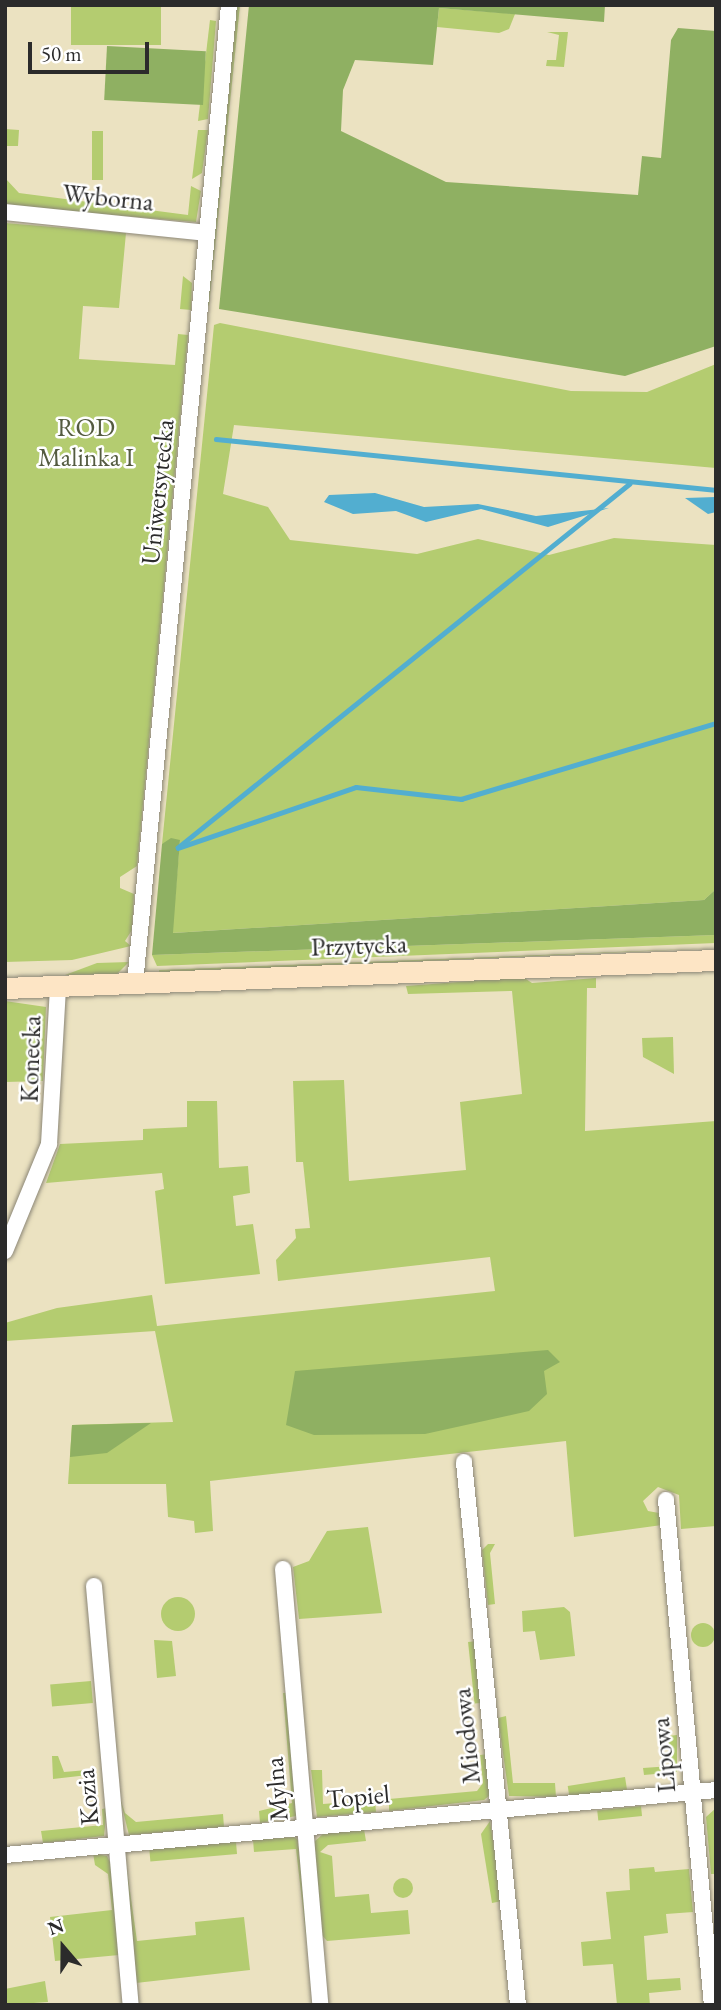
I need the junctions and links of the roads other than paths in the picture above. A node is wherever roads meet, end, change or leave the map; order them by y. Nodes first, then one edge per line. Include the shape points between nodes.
1 (229, 5) edge
2 (5, 212) edge
3 (207, 233) junction
4 (716, 960) edge
5 (135, 983) junction
6 (58, 986) junction
7 (5, 988) edge
8 (5, 1251) edge
9 (464, 1462) dead end
10 (666, 1500) dead end
11 (283, 1569) dead end
12 (94, 1586) dead end
13 (716, 1790) edge
14 (692, 1792) junction
15 (500, 1810) junction
16 (305, 1826) junction
17 (117, 1842) junction
18 (5, 1855) edge
19 (131, 2005) edge
20 (320, 2005) edge
21 (518, 2005) edge
22 (712, 2005) edge

1 - 3 street, Uniwersytecka
2 - 3 street, Wyborna
3 - 5 street, Uniwersytecka
4 - 5 main road, Przytycka
5 - 6 main road, Przytycka
6 - 7 main road, Przytycka
6 - 8 street, Konecka via 49,1143
9 - 15 street, Miodowa
10 - 14 street, Lipowa
11 - 16 street, Mylna
12 - 17 street, Kozia
13 - 14 street, Topiel
14 - 15 street, Topiel
14 - 22 street, Lipowa
15 - 16 street, Topiel
15 - 21 street, Miodowa
16 - 17 street, Topiel
16 - 20 street, Mylna
17 - 18 street, Topiel
17 - 19 street, Kozia

